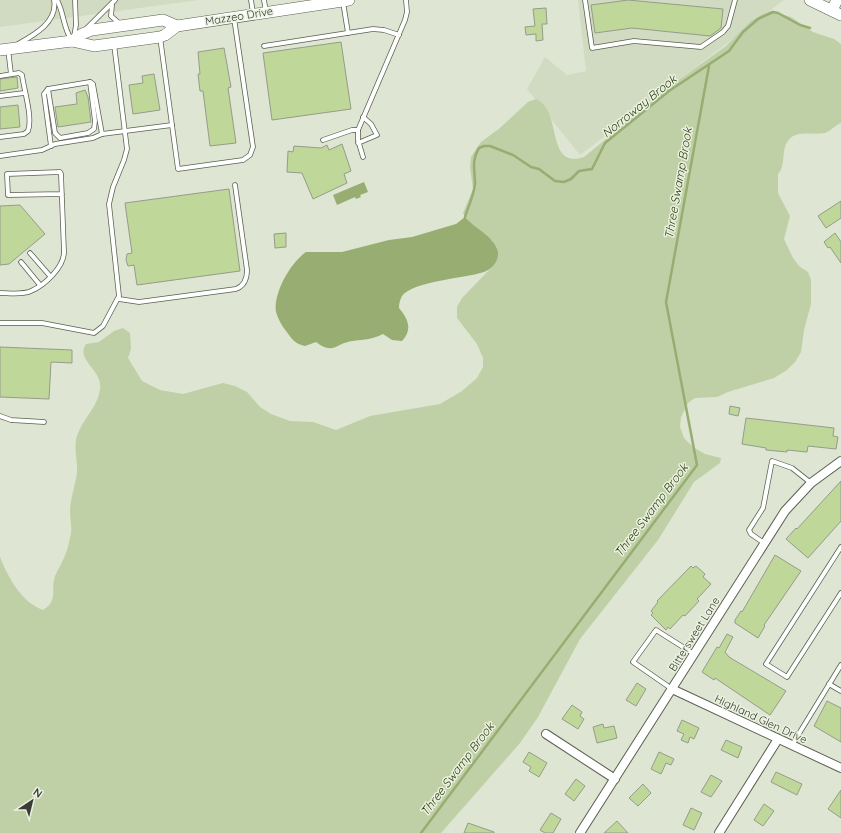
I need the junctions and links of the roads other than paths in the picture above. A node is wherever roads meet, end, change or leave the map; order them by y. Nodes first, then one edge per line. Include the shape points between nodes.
1 (56, 0) edge
2 (75, 0) edge
3 (115, 0) edge
4 (251, 0) edge
5 (264, 0) edge
6 (346, 0) edge
7 (406, 0) edge
8 (585, 0) edge
9 (735, 0) edge
10 (810, 0) edge
11 (838, 0) edge
12 (266, 12) junction
13 (836, 13) edge
14 (253, 14) junction
15 (234, 17) junction
16 (127, 25) junction
17 (177, 26) junction
18 (348, 33) junction
19 (82, 34) junction
20 (398, 35) junction
21 (160, 37) junction
22 (72, 41) junction
23 (114, 44) junction
24 (264, 46) dead end
25 (4, 49) edge
26 (11, 74) junction
27 (0, 76) edge
28 (90, 82) junction
29 (48, 89) junction
30 (24, 94) junction
31 (0, 96) edge
32 (363, 117) junction
33 (172, 125) junction
34 (358, 130) junction
35 (125, 131) junction
36 (55, 133) junction
37 (102, 134) junction
38 (0, 137) edge
39 (323, 140) dead end
40 (358, 143) junction
41 (51, 144) junction
42 (0, 156) edge
43 (363, 157) dead end
44 (236, 185) dead end
45 (62, 194) junction
46 (30, 253) dead end
47 (20, 262) dead end
48 (50, 276) junction
49 (40, 285) junction
50 (0, 293) edge
51 (119, 299) junction
52 (0, 322) edge
53 (0, 416) edge
54 (44, 422) dead end
55 (841, 461) edge
56 (811, 483) junction
57 (764, 543) junction
58 (841, 547) edge
59 (841, 593) edge
60 (694, 654) junction
61 (841, 665) edge
62 (830, 684) junction
63 (672, 689) junction
64 (841, 691) edge
65 (546, 734) dead end
66 (778, 739) junction
67 (792, 745) junction
68 (841, 768) edge
69 (615, 779) junction
70 (580, 833) edge
71 (720, 833) edge

1 - 22 lane via 62,9 67,34
1 - 25 lane via 54,14 48,22 34,34
2 - 22 lane via 76,25
3 - 16 lane via 110,8 111,16
3 - 19 lane
4 - 14 lane
5 - 12 lane
6 - 12 main road, Mazzeo Drive
6 - 18 lane
7 - 20 lane via 407,15
8 - 9 lane via 592,48 634,41 701,47 728,26
10 - 13 main road
11 - 13 main road
12 - 14 main road, Mazzeo Drive
14 - 15 main road, Mazzeo Drive
15 - 17 main road, Mazzeo Drive
15 - 33 lane via 253,147 250,155 243,160 178,169
16 - 17 main road, Mazzeo Drive via 163,20
16 - 19 main road, Mazzeo Drive
17 - 21 main road, Mazzeo Drive
18 - 20 lane via 376,29
18 - 24 lane
19 - 22 main road, Mazzeo Drive
20 - 32 lane
21 - 23 main road, Mazzeo Drive
21 - 33 lane
22 - 23 main road, Mazzeo Drive via 90,46
22 - 25 main road, Mazzeo Drive
23 - 35 lane
25 - 26 lane
26 - 27 lane
26 - 30 lane via 22,75
28 - 29 lane
28 - 36 lane via 94,129 88,133 60,138
28 - 37 lane via 95,87
29 - 36 lane
29 - 41 lane via 44,94
30 - 31 lane
30 - 38 lane via 27,100 29,129 26,133
32 - 34 lane
32 - 40 lane via 371,124 377,135
33 - 35 lane
34 - 39 lane
34 - 40 lane
35 - 37 lane
35 - 51 lane via 126,154 109,204
36 - 41 lane
37 - 41 lane
40 - 43 lane
41 - 42 lane via 42,150
44 - 51 lane via 247,270 241,286 139,302
45 - 45 lane via 59,172 7,174 8,195
45 - 48 lane via 63,258 59,268
46 - 48 lane
47 - 49 lane
48 - 49 lane
49 - 50 lane via 31,291
51 - 52 lane via 103,326 94,333 42,323
53 - 54 lane via 11,420
55 - 56 street, Bittersweet Lane
56 - 57 street, Bittersweet Lane via 785,512
56 - 57 lane via 792,468 772,461 764,508 749,530
57 - 60 street, Bittersweet Lane
58 - 59 lane via 766,664 787,677
60 - 63 street, Bittersweet Lane
60 - 63 lane via 656,630 633,662
61 - 62 lane
62 - 64 lane
62 - 67 lane
63 - 66 street, Highland Glen Drive
63 - 69 street, Bittersweet Lane
65 - 69 street
66 - 67 street, Highland Glen Drive
66 - 71 street
67 - 68 street, Highland Glen Drive
69 - 70 street, Bittersweet Lane

